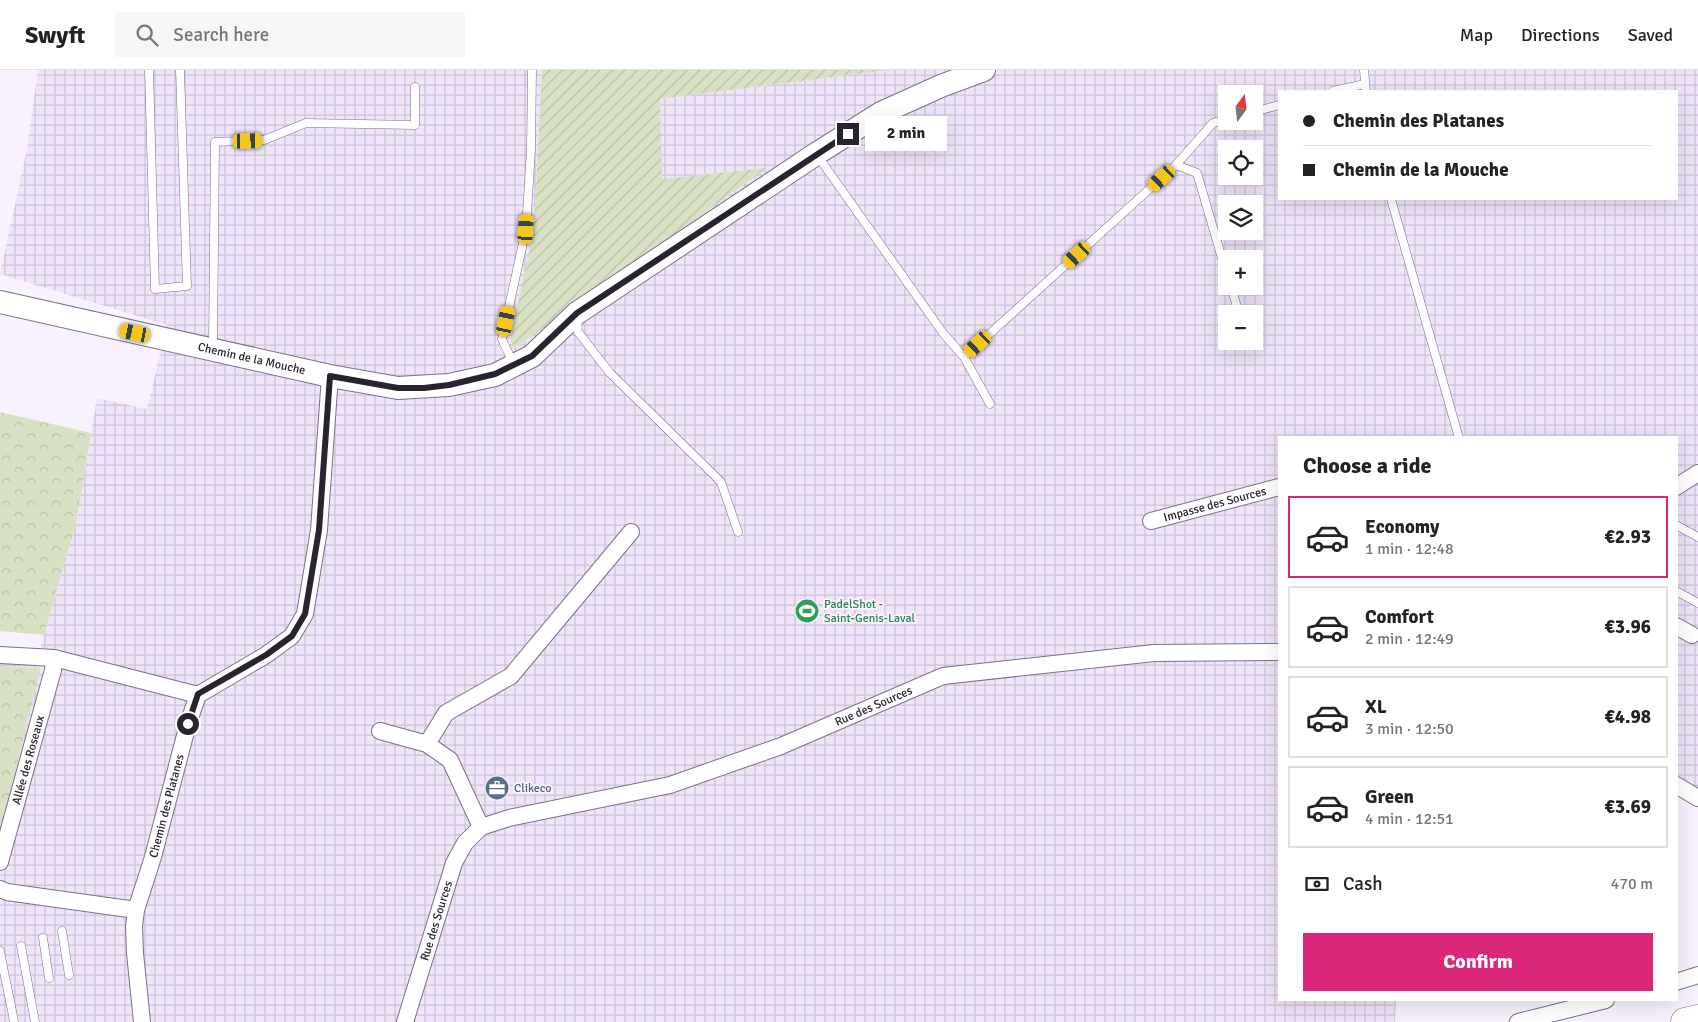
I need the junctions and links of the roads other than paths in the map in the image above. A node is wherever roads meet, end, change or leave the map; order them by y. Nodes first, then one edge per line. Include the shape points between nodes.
1 (149, 70) edge
2 (180, 70) edge
3 (532, 70) edge
4 (984, 70) edge
5 (1364, 70) edge
6 (415, 87) dead end
7 (1366, 87) edge
8 (1341, 90) edge
9 (1278, 105) edge
10 (1263, 109) edge
11 (1218, 121) edge
12 (816, 154) junction
13 (1176, 166) junction
14 (1391, 200) edge
15 (1220, 250) edge
16 (0, 302) edge
17 (577, 313) junction
18 (212, 350) junction
19 (964, 357) junction
20 (514, 365) junction
21 (330, 376) junction
22 (990, 404) dead end
23 (1458, 436) edge
24 (1698, 473) edge
25 (1678, 486) edge
26 (1278, 487) edge
27 (1151, 521) dead end
28 (1678, 525) edge
29 (631, 532) dead end
30 (738, 532) dead end
31 (1698, 537) edge
32 (1678, 591) edge
33 (1698, 603) edge
34 (1678, 627) edge
35 (1692, 635) dead end
36 (1278, 652) edge
37 (0, 655) edge
38 (54, 658) junction
39 (198, 694) junction
40 (380, 731) dead end
41 (427, 744) junction
42 (1678, 786) edge
43 (1698, 798) edge
44 (481, 828) junction
45 (0, 862) edge
46 (0, 889) edge
47 (136, 910) junction
48 (62, 931) dead end
49 (43, 938) dead end
50 (21, 946) dead end
51 (0, 951) edge
52 (69, 974) dead end
53 (1698, 974) edge
54 (49, 978) dead end
55 (1678, 981) edge
56 (1602, 1001) edge
57 (1698, 1019) edge
58 (14, 1022) edge
59 (35, 1022) edge
60 (142, 1022) edge
61 (405, 1022) edge
62 (1518, 1022) edge
63 (1685, 1022) edge

1 - 2 lane via 155,289 187,286
3 - 20 lane via 526,229 502,339
4 - 12 street, Chemin de la Mouche via 952,78 881,114
5 - 7 lane
6 - 18 lane via 415,125 306,123 264,140 215,142
7 - 8 lane
9 - 10 lane
11 - 13 lane via 1213,123
12 - 17 street, Chemin de la Mouche
12 - 19 lane via 942,333
13 - 15 lane via 1197,173
13 - 19 lane
14 - 23 lane
16 - 18 street, Chemin de la Mouche
17 - 20 street, Chemin de la Mouche via 532,356
17 - 30 lane via 578,332 610,373 721,482
18 - 21 street, Chemin de la Mouche
19 - 22 lane
20 - 21 street, Chemin de la Mouche via 495,374 424,388 398,388
21 - 39 street via 319,530 305,614 292,636 266,655
24 - 25 street
26 - 27 street, Impasse des Sources
28 - 31 lane
29 - 41 street via 511,676 446,713
32 - 33 lane
34 - 35 street
36 - 44 street, Rue des Sources via 1154,653 943,676 780,746 670,785 510,818
37 - 38 street
38 - 39 street
38 - 45 street, Allée des Roseaux
39 - 47 street, Chemin des Platanes via 154,857
40 - 41 street
41 - 44 street via 450,760
42 - 43 street
44 - 61 street, Rue des Sources via 466,843 454,863
46 - 47 street
47 - 60 street, Chemin des Platanes via 135,953
48 - 52 lane
49 - 54 lane
50 - 59 lane
51 - 58 lane
53 - 55 street
56 - 62 street
57 - 63 highway

